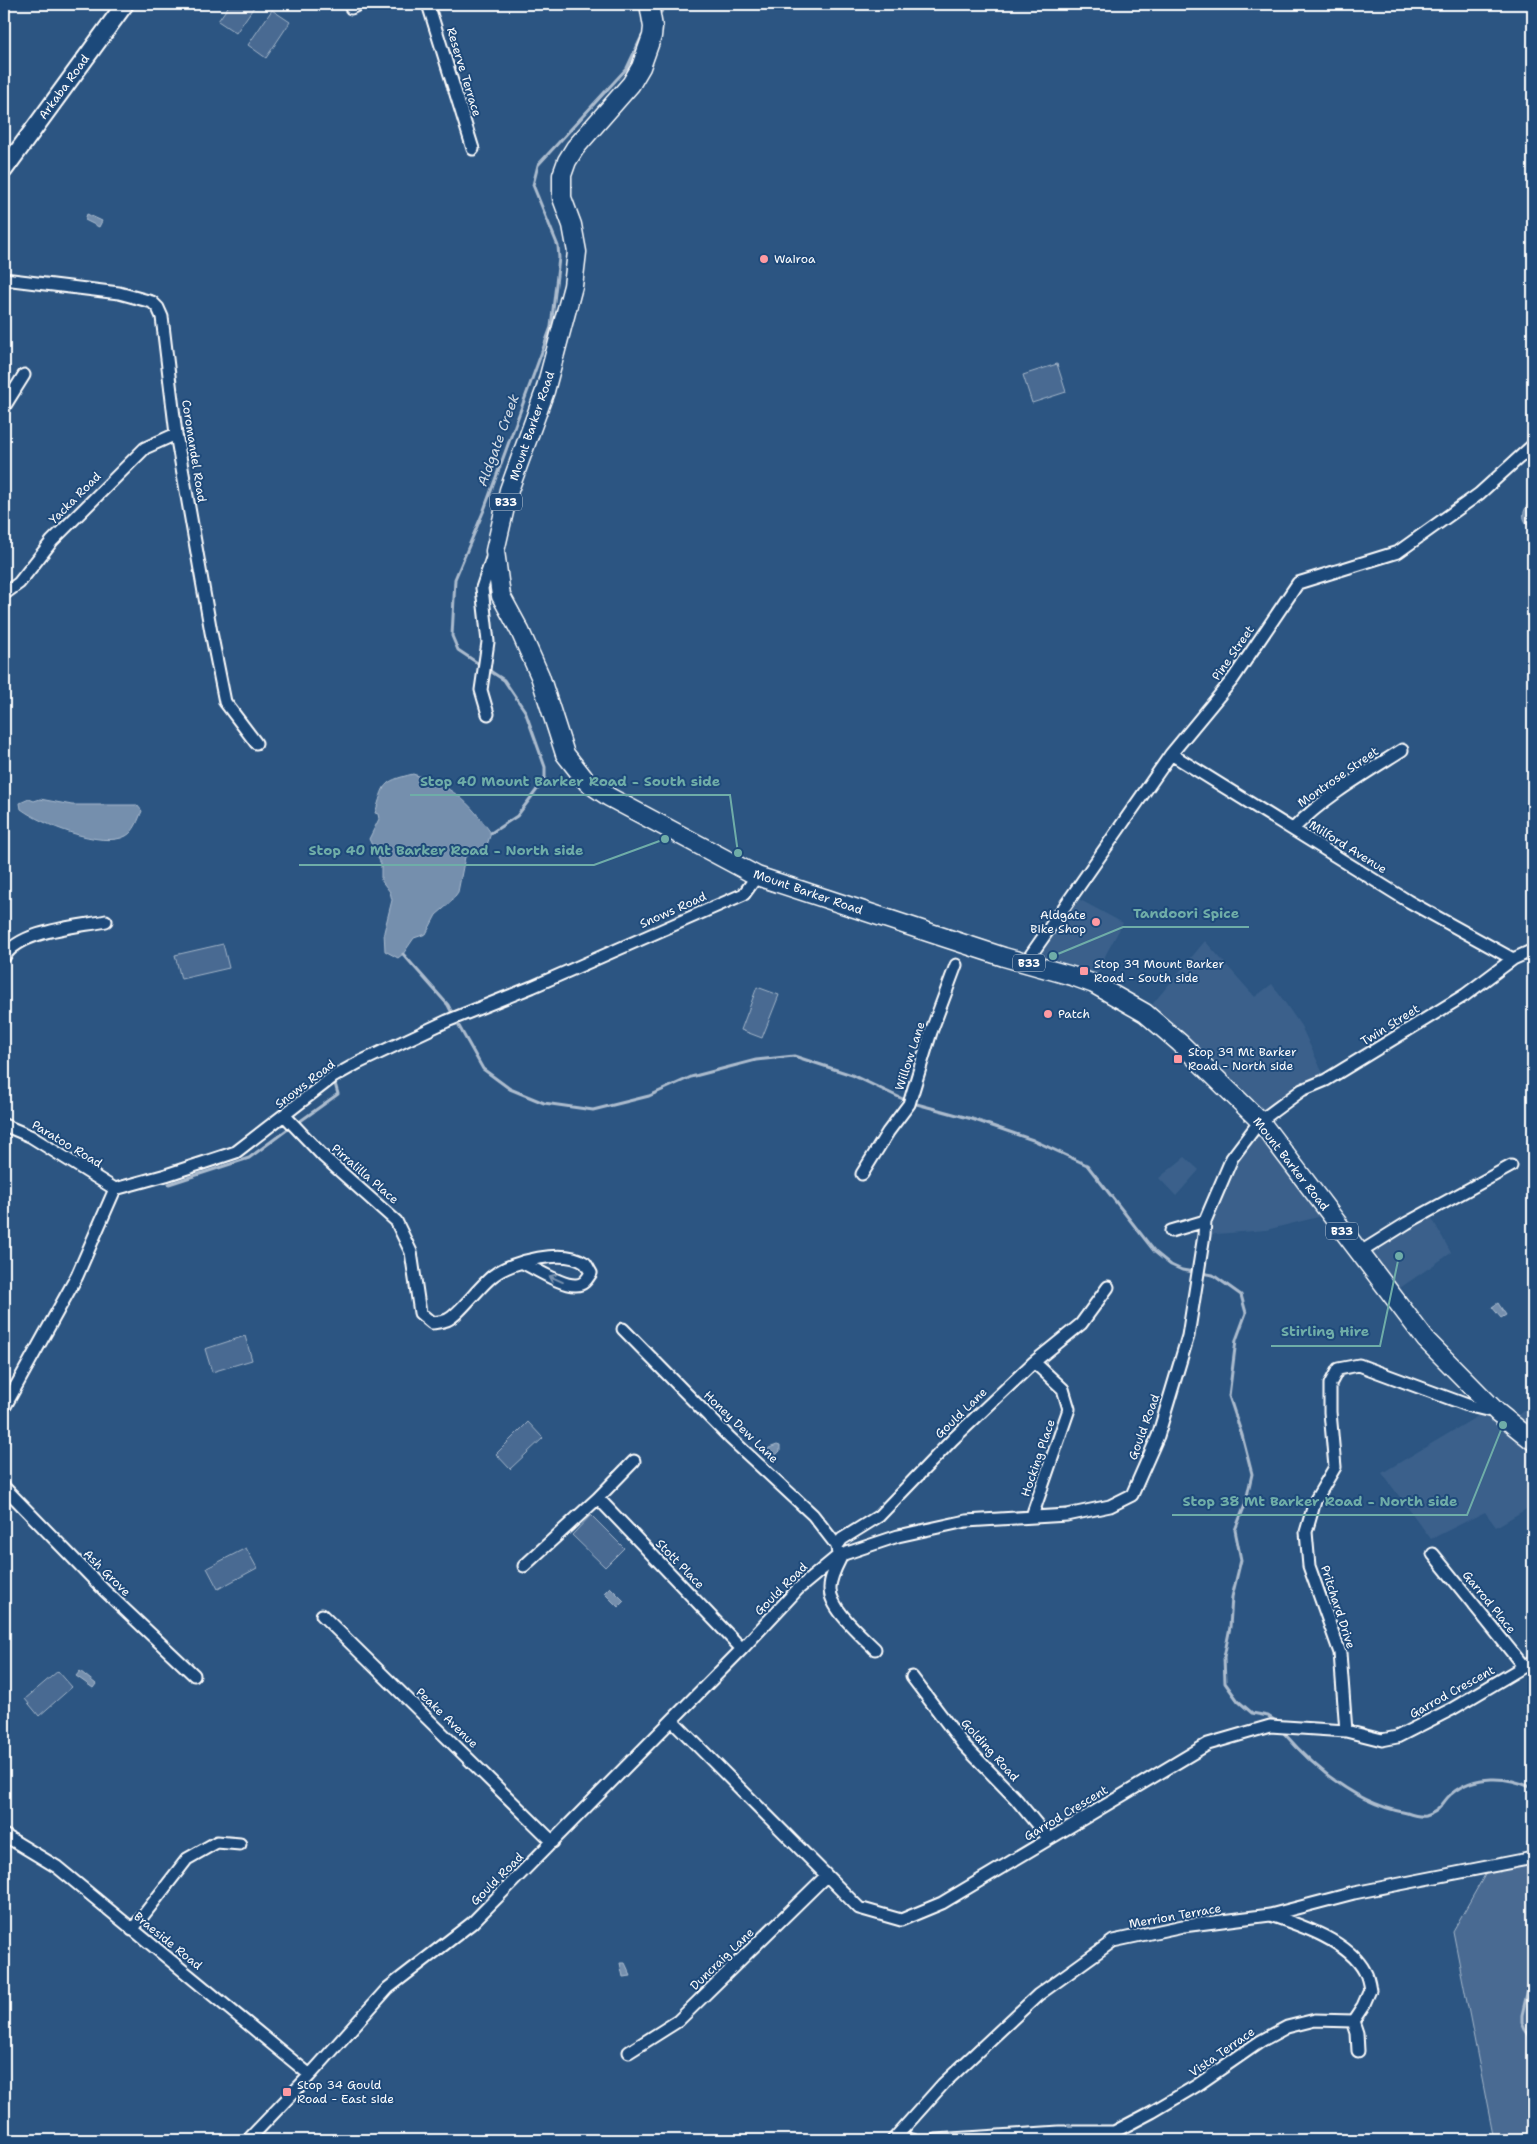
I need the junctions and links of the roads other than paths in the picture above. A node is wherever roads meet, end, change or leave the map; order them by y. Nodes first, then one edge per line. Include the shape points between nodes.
1 (125, 4) edge
2 (428, 4) edge
3 (648, 4) edge
4 (473, 149) dead end
5 (4, 170) edge
6 (4, 280) edge
7 (24, 375) dead end
8 (4, 407) edge
9 (176, 434) junction
10 (1533, 445) edge
11 (494, 551) junction
12 (4, 594) edge
13 (488, 714) dead end
14 (256, 743) dead end
15 (1402, 750) dead end
16 (1171, 754) junction
17 (1293, 829) junction
18 (757, 876) junction
19 (106, 921) dead end
20 (1533, 950) edge
21 (4, 957) edge
22 (1513, 959) junction
23 (1026, 962) junction
24 (956, 965) dead end
25 (285, 1116) junction
26 (1260, 1121) junction
27 (4, 1125) edge
28 (1511, 1166) dead end
29 (862, 1174) dead end
30 (115, 1189) junction
31 (1205, 1221) junction
32 (1171, 1231) dead end
33 (1359, 1253) junction
34 (523, 1263) junction
35 (1108, 1287) dead end
36 (623, 1329) dead end
37 (1034, 1362) junction
38 (4, 1408) edge
39 (1497, 1412) junction
40 (1533, 1442) edge
41 (634, 1461) dead end
42 (4, 1487) edge
43 (598, 1498) junction
44 (1032, 1516) junction
45 (839, 1552) junction
46 (1433, 1554) dead end
47 (524, 1566) dead end
48 (322, 1615) dead end
49 (742, 1649) junction
50 (875, 1649) dead end
51 (1529, 1664) edge
52 (194, 1675) dead end
53 (912, 1677) dead end
54 (672, 1720) junction
55 (1346, 1731) junction
56 (4, 1835) edge
57 (1049, 1839) junction
58 (553, 1842) junction
59 (240, 1844) dead end
60 (1533, 1858) edge
61 (826, 1876) junction
62 (1270, 1915) junction
63 (132, 1930) junction
64 (1354, 2021) junction
65 (1358, 2051) dead end
66 (629, 2052) dead end
67 (310, 2076) junction
68 (1115, 2136) edge
69 (895, 2139) edge
70 (248, 2140) edge
71 (913, 2140) edge
72 (936, 2140) edge

1 - 5 street, Arkaba Road
2 - 4 street, Reserve Terrace
3 - 11 main road, Mount Barker Road / B33 via 652,36 641,67 631,84 575,148 562,175 562,198 577,252 573,286 545,391 509,490
6 - 9 street, Coromandel Road via 120,293 152,302 162,317
7 - 8 street
9 - 12 street, Yacka Road via 145,448 52,541 19,583
9 - 14 street, Coromandel Road via 225,702
10 - 16 street, Pine Street via 1479,494 1398,552 1298,583 1233,679
11 - 13 street via 482,588 488,642 481,690
11 - 18 main road, Mount Barker Road / B33 via 502,596 540,676 565,754 587,782 609,798
15 - 17 street, Montrose Street via 1345,786
16 - 17 street, Milford Avenue
16 - 23 street, Pine Street
17 - 22 street, Milford Avenue via 1408,900
18 - 23 main road, Mount Barker Road / B33
18 - 25 street, Snows Road via 744,894 358,1063 333,1077
19 - 21 street via 28,937 8,949
20 - 22 street, Twin Street
22 - 26 street, Twin Street via 1465,995 1326,1080 1302,1090
23 - 26 main road, Mount Barker Road / B33 via 1094,984 1145,1013
24 - 29 street, Willow Lane via 910,1099
25 - 30 street, Snows Road via 236,1152
25 - 34 street, Pirralilla Place via 324,1157 396,1221 411,1252 420,1313 432,1323 448,1319 493,1275
26 - 31 street, Gould Road via 1232,1158
26 - 33 main road, Mount Barker Road / B33
27 - 30 street, Paratoo Road via 30,1136
28 - 33 street via 1407,1222
30 - 38 street via 77,1276
31 - 32 street
31 - 44 street, Gould Road via 1188,1336 1158,1436 1132,1495 1110,1506 1067,1515
33 - 39 main road, Mount Barker Road / B33 via 1426,1340
34 -> 34 street, Pirralilla Place via 553,1256 568,1257 585,1263 591,1273 585,1282 576,1285 557,1280
35 - 37 street, Gould Lane via 1081,1324
36 - 45 street, Honey Dew Lane via 730,1438 813,1516
37 - 44 street, Hocking Place via 1063,1390 1069,1409
37 - 45 street, Gould Lane via 879,1516 842,1539
39 - 40 main road, Mount Barker Road / B33
39 - 55 street, Pritchard Drive via 1470,1406 1359,1365 1338,1369 1330,1384 1336,1466 1315,1501 1306,1532 1309,1566 1340,1653
41 - 43 street
42 - 52 street, Ash Grove via 105,1591
43 - 47 street
43 - 49 street, Stott Place
44 - 45 street, Gould Road via 966,1521
45 - 49 street, Gould Road via 798,1589
45 - 50 street via 829,1589 835,1607
46 - 51 street, Garrod Place
48 - 58 street, Peake Avenue
49 - 54 street, Gould Road
51 - 55 street, Garrod Crescent via 1397,1737 1382,1740
53 - 57 street, Golding Road via 963,1744
54 - 58 street, Gould Road
54 - 61 street, Garrod Crescent
55 - 57 street, Garrod Crescent via 1270,1726 1208,1744
56 - 63 street, Braeside Road via 57,1868
57 - 61 street, Garrod Crescent via 942,1903 901,1920 859,1908
58 - 67 street, Gould Road via 472,1923 388,1988
59 - 63 street via 217,1842 187,1859
60 - 62 street, Merrion Terrace via 1354,1893
61 - 66 street, Duncraig Lane via 678,2021
62 - 64 street via 1338,1944 1365,1972 1370,1990
62 - 69 street, Merrion Terrace via 1183,1926 1113,1941 1038,1995 942,2084
63 - 67 street, Braeside Road
64 - 65 street
64 - 68 street, Vista Terrace via 1315,2020 1287,2027
67 - 70 street, Gould Road
68 - 72 street, Vista Terrace via 1059,2132
69 - 71 street

